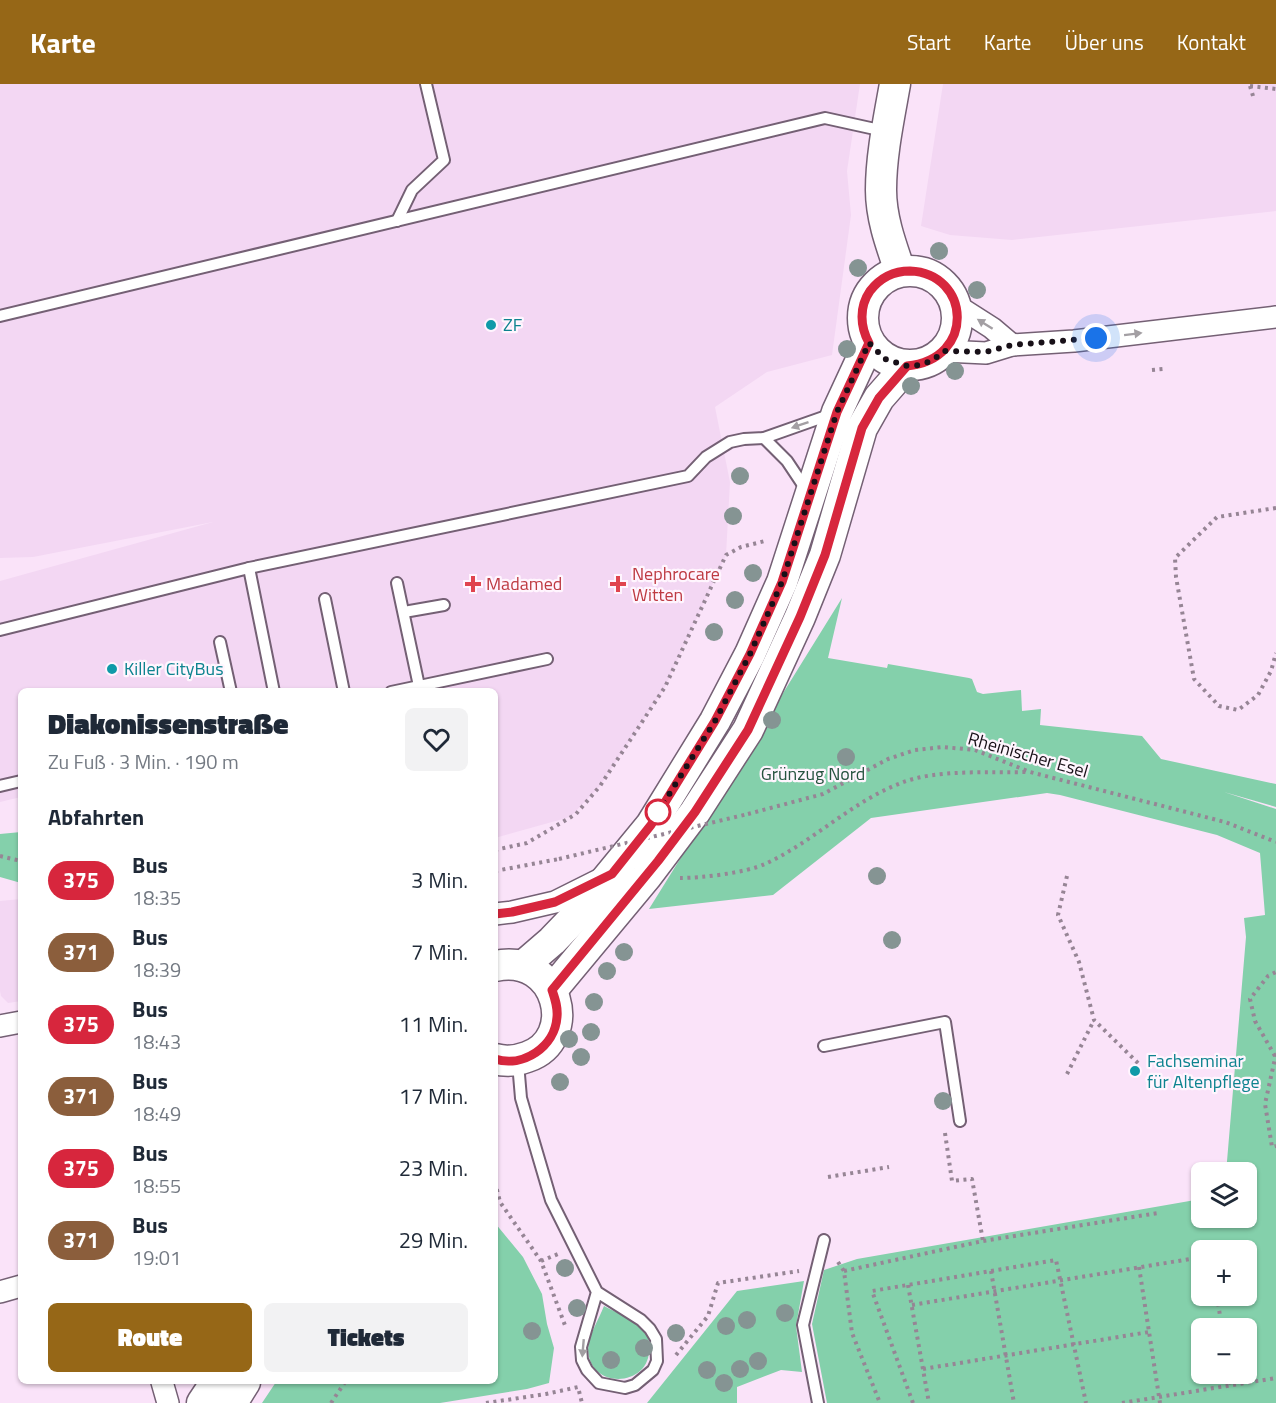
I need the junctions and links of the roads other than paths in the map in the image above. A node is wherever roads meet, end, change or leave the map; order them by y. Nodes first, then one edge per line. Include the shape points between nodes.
1 (426, 84) edge
2 (895, 84) edge
3 (887, 132) junction
4 (397, 221) junction
5 (900, 271) junction
6 (956, 305) junction
7 (0, 316) edge
8 (1276, 317) edge
9 (869, 343) junction
10 (1012, 345) junction
11 (944, 351) junction
12 (907, 366) junction
13 (837, 412) junction
14 (764, 438) junction
15 (809, 494) junction
16 (249, 568) junction
17 (397, 583) dead end
18 (325, 599) dead end
19 (444, 605) dead end
20 (404, 612) junction
21 (0, 630) edge
22 (220, 642) dead end
23 (547, 659) dead end
24 (419, 686) junction
25 (230, 688) edge
26 (273, 688) edge
27 (343, 688) edge
28 (410, 688) edge
29 (18, 782) edge
30 (0, 786) edge
31 (612, 874) junction
32 (498, 914) edge
33 (509, 966) edge
34 (552, 990) junction
35 (18, 1023) edge
36 (0, 1026) edge
37 (824, 1046) dead end
38 (506, 1060) edge
39 (960, 1120) road end
40 (824, 1240) road end
41 (18, 1287) edge
42 (0, 1292) edge
43 (597, 1292) junction
44 (163, 1384) edge
45 (215, 1384) edge
46 (244, 1384) edge
47 (168, 1403) edge
48 (202, 1403) edge
49 (232, 1403) edge
50 (818, 1403) edge

1 - 4 lane via 444,160 412,190
2 - 3 main road
3 - 4 lane via 825,118
3 - 5 main road via 881,190 885,226
4 - 7 lane
5 - 6 main road via 930,275 949,291
5 - 9 main road via 879,281 865,300 862,328
10 -> 6 street
6 - 11 main road via 956,329
10 -> 8 street
9 - 12 main road via 885,359
9 - 13 main road
10 - 11 street via 986,352
11 - 12 main road via 921,365
12 - 34 main road via 879,398 862,428 825,555 748,730 695,812 637,889
13 -> 14 lane
13 - 15 main road
14 - 15 lane via 787,461
14 - 16 lane via 730,442 706,457 688,476
15 - 31 main road via 782,582 750,654 715,721 651,825
16 - 21 lane
16 - 26 lane
17 - 20 lane
18 - 27 lane
19 - 20 lane
20 - 24 lane
22 - 25 lane
23 - 24 lane
24 - 28 lane
29 - 30 lane
31 - 32 street via 555,902
31 - 33 main road via 569,924
33 - 34 main road via 534,971
34 - 38 main road via 557,1012 553,1034 532,1056
35 - 36 street
37 - 39 lane via 945,1022
38 - 43 lane via 551,1200
40 - 50 lane via 803,1325
41 - 42 street
43 -> 43 lane via 581,1347 582,1360 599,1383 625,1388 634,1385 657,1361 656,1339 650,1329
44 - 47 street
45 - 48 main road
46 - 49 main road

